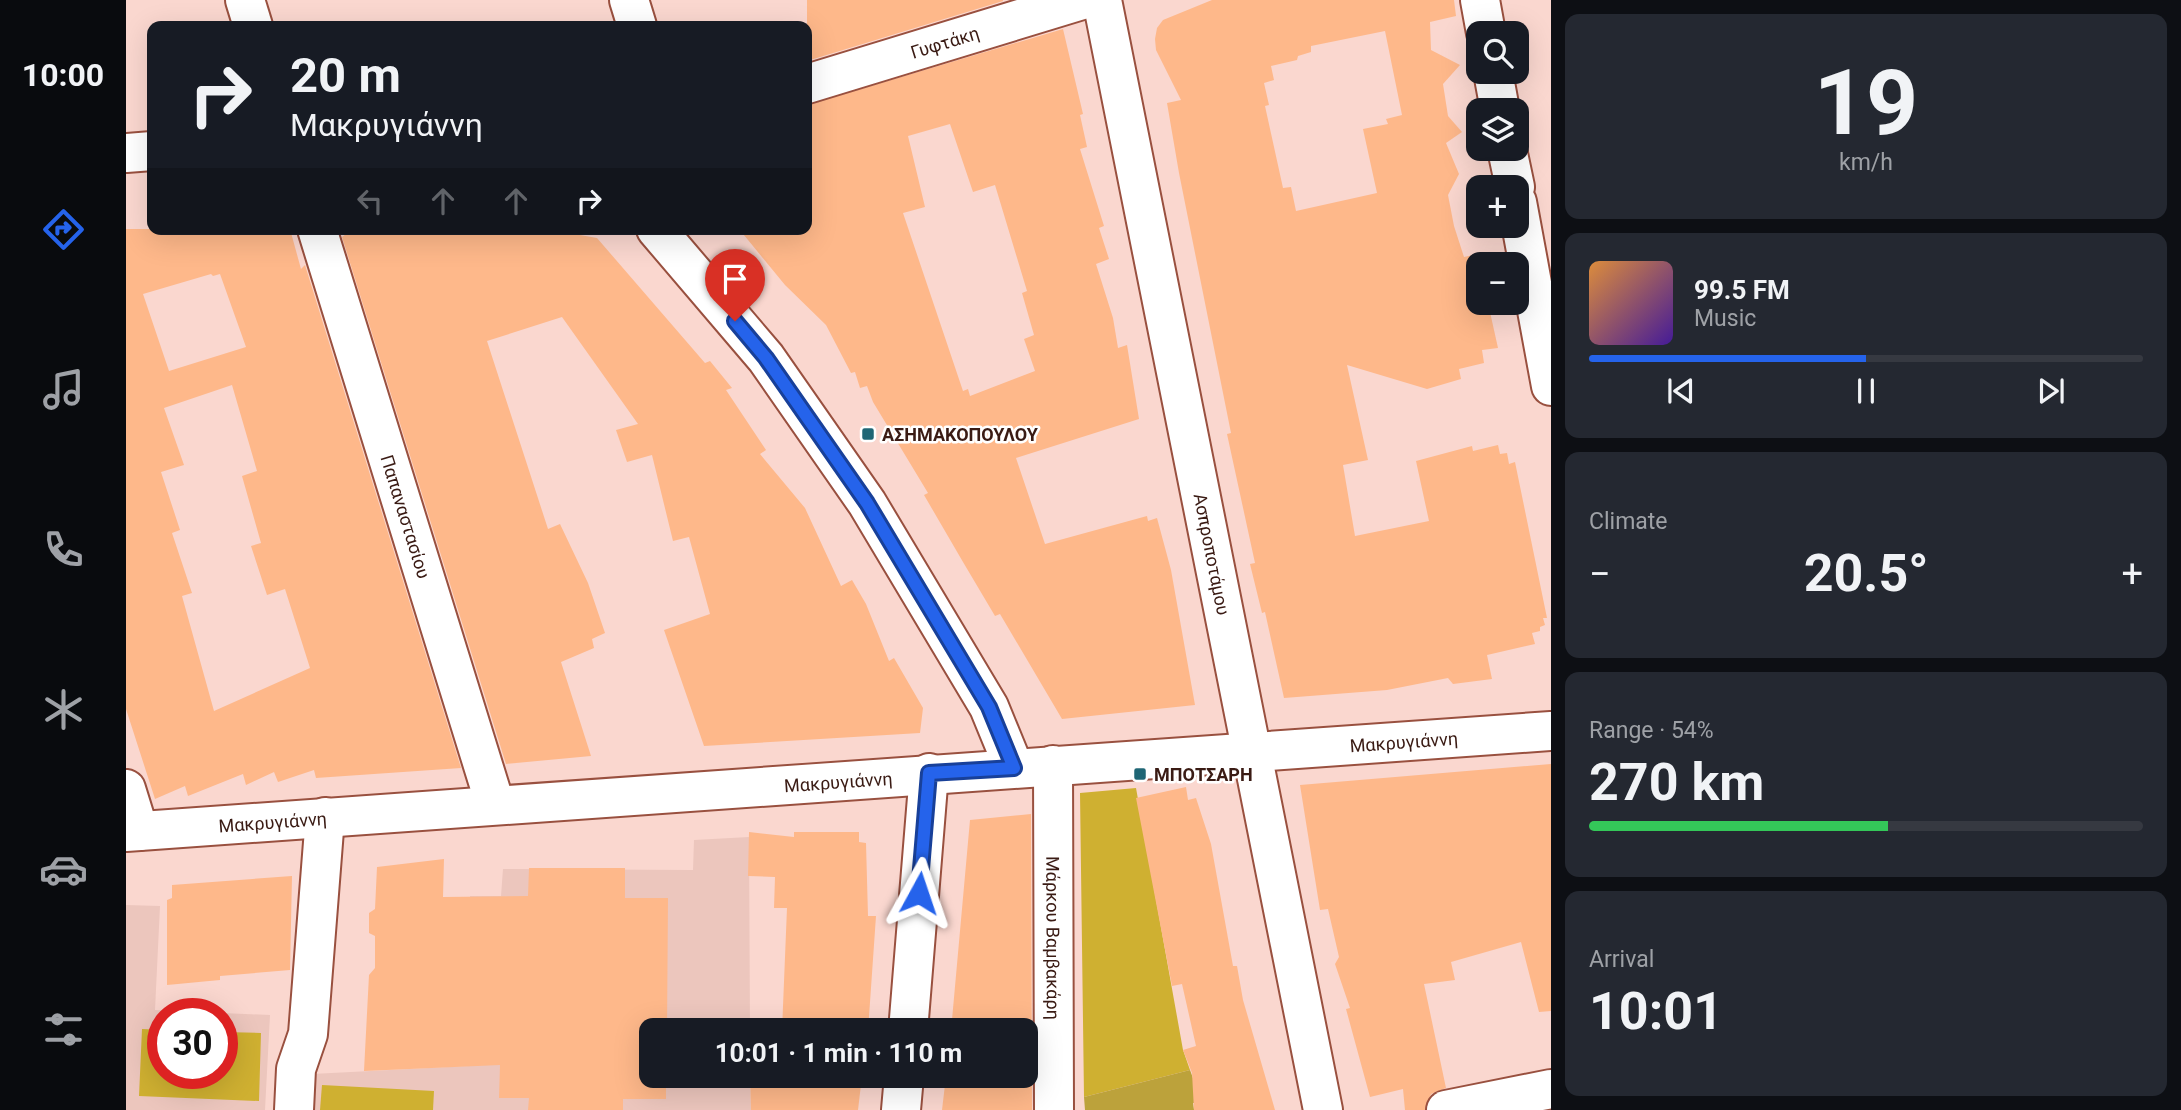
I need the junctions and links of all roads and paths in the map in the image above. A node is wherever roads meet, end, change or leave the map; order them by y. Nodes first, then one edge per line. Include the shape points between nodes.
1 (245, 0) edge
2 (629, 0) edge
3 (1082, 0) edge
4 (1102, 0) edge
5 (1480, 0) edge
6 (251, 21) edge
7 (635, 21) edge
8 (1484, 21) edge
9 (812, 82) edge
10 (147, 151) edge
11 (126, 153) edge
12 (319, 235) edge
13 (661, 235) edge
14 (1524, 238) edge
15 (1551, 386) edge
16 (1551, 731) edge
17 (1252, 751) junction
18 (1053, 765) junction
19 (1014, 768) junction
20 (929, 773) junction
21 (126, 789) edge
22 (495, 804) junction
23 (325, 817) junction
24 (133, 832) edge
25 (909, 1018) edge
26 (903, 1088) edge
27 (1551, 1090) edge
28 (294, 1110) edge
29 (901, 1110) edge
30 (1054, 1110) edge
31 (1324, 1110) edge
32 (1446, 1110) edge

1 - 6 street
2 - 7 street
3 - 9 street, Γυφτάκη
4 - 17 street, Ασπροποτάμου
5 - 8 street
10 - 11 street
12 - 22 street, Παπαναστασίου
13 - 19 street via 766,358 867,503 989,707
14 - 15 street
16 - 17 street, Μακρυγιάννη
17 - 18 street, Μακρυγιάννη
17 - 31 street, Ασπροποτάμου
18 - 19 street, Μακρυγιάννη
18 - 30 street, Μάρκου Βαμβακάρη
19 - 20 street, Μακρυγιάννη
20 - 22 street, Μακρυγιάννη
20 - 25 street
21 - 24 street
22 - 23 street, Μακρυγιάννη
23 - 24 street, Μακρυγιάννη
23 - 28 street via 308,1034 296,1069
26 - 29 street
27 - 32 street

